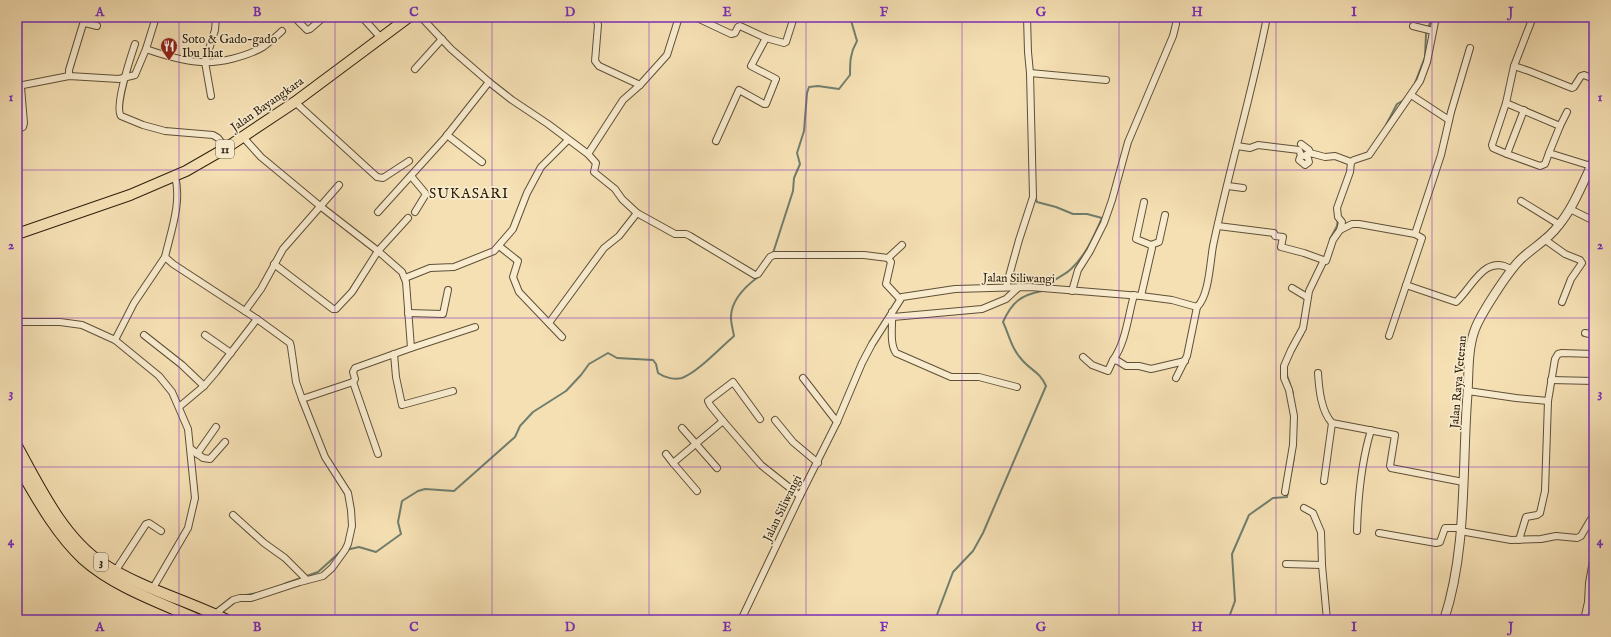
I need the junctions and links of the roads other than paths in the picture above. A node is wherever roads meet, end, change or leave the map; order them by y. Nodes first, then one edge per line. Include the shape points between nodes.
1 (156, 17) edge
2 (216, 17) edge
3 (294, 17) edge
4 (324, 17) edge
5 (362, 17) edge
6 (409, 17) edge
7 (421, 17) edge
8 (592, 17) edge
9 (679, 17) edge
10 (695, 17) edge
11 (794, 17) edge
12 (1027, 17) edge
13 (1176, 17) edge
14 (1267, 17) edge
15 (1436, 17) edge
16 (1533, 17) edge
17 (97, 26) dead end
18 (1413, 26) dead end
19 (282, 31) dead end
20 (1433, 31) junction
21 (381, 38) junction
22 (766, 38) junction
23 (442, 39) junction
24 (135, 44) dead end
25 (1470, 48) dead end
26 (146, 49) junction
27 (205, 62) junction
28 (1514, 66) junction
29 (415, 69) dead end
30 (1030, 74) junction
31 (69, 76) junction
32 (125, 79) junction
33 (1594, 79) edge
34 (1106, 80) dead end
35 (489, 82) junction
36 (640, 85) junction
37 (1411, 95) junction
38 (211, 96) dead end
39 (295, 102) junction
40 (1506, 103) junction
41 (1524, 110) junction
42 (1567, 112) dead end
43 (1449, 120) junction
44 (1560, 126) junction
45 (17, 130) edge
46 (447, 135) junction
47 (243, 137) junction
48 (568, 140) junction
49 (716, 140) dead end
50 (1301, 144) dead end
51 (1237, 146) junction
52 (226, 148) junction
53 (1549, 153) junction
54 (588, 154) junction
55 (1306, 154) junction
56 (1507, 154) junction
57 (409, 161) dead end
58 (482, 162) dead end
59 (1351, 162) junction
60 (1592, 163) edge
61 (175, 176) junction
62 (411, 176) junction
63 (339, 185) dead end
64 (1228, 186) junction
65 (1243, 188) dead end
66 (1521, 201) dead end
67 (1144, 202) dead end
68 (320, 206) junction
69 (1570, 209) junction
70 (378, 212) dead end
71 (415, 212) dead end
72 (636, 213) junction
73 (1165, 215) dead end
74 (408, 218) dead end
75 (1594, 221) edge
76 (1560, 225) junction
77 (1218, 226) junction
78 (1340, 230) junction
79 (17, 234) edge
80 (1415, 234) junction
81 (1544, 239) junction
82 (902, 244) dead end
83 (1152, 245) junction
84 (499, 246) junction
85 (378, 251) junction
86 (165, 257) junction
87 (888, 258) junction
88 (1325, 260) junction
89 (274, 264) junction
90 (1512, 270) junction
91 (405, 278) junction
92 (1406, 285) junction
93 (1006, 287) junction
94 (1019, 287) junction
95 (1294, 289) dead end
96 (448, 290) dead end
97 (1072, 291) junction
98 (1134, 295) junction
99 (1142, 296) junction
100 (1307, 296) junction
101 (900, 299) junction
102 (1562, 302) dead end
103 (1197, 307) junction
104 (245, 311) junction
105 (408, 313) junction
106 (892, 315) junction
107 (257, 319) junction
108 (17, 322) edge
109 (549, 323) junction
110 (475, 327) dead end
111 (1585, 333) dead end
112 (144, 335) dead end
113 (205, 335) dead end
114 (1594, 335) edge
115 (1389, 336) dead end
116 (562, 337) dead end
117 (115, 340) junction
118 (411, 348) junction
119 (231, 353) junction
120 (394, 354) junction
121 (1594, 354) edge
122 (1083, 357) dead end
123 (1113, 360) junction
124 (1185, 361) junction
125 (1318, 373) dead end
126 (803, 378) dead end
127 (1176, 378) dead end
128 (1551, 380) junction
129 (1594, 381) edge
130 (353, 382) junction
131 (204, 386) junction
132 (1017, 387) dead end
133 (1468, 391) junction
134 (453, 392) dead end
135 (302, 399) junction
136 (1548, 401) junction
137 (179, 408) junction
138 (760, 419) dead end
139 (775, 420) dead end
140 (723, 421) junction
141 (837, 422) junction
142 (1332, 423) junction
143 (216, 427) dead end
144 (682, 428) dead end
145 (1371, 430) junction
146 (225, 442) dead end
147 (696, 444) junction
148 (17, 446) edge
149 (191, 449) junction
150 (197, 454) junction
151 (378, 454) dead end
152 (666, 454) dead end
153 (673, 462) junction
154 (818, 463) junction
155 (17, 464) edge
156 (716, 468) dead end
157 (1324, 481) dead end
158 (1463, 482) junction
159 (697, 491) dead end
160 (1285, 492) dead end
161 (800, 496) junction
162 (1304, 508) dead end
163 (1594, 514) edge
164 (232, 516) dead end
165 (1460, 530) junction
166 (161, 531) dead end
167 (1357, 531) dead end
168 (1379, 533) dead end
169 (1519, 540) junction
170 (1594, 555) edge
171 (1286, 564) dead end
172 (1322, 565) junction
173 (116, 570) junction
174 (307, 580) junction
175 (153, 588) junction
176 (1591, 595) edge
177 (215, 614) junction
178 (199, 620) edge
179 (227, 620) edge
180 (741, 620) edge
181 (1327, 620) edge
182 (1444, 620) edge
183 (1584, 620) edge

1 - 26 street
2 - 27 street via 215,30
3 - 4 street via 307,30
5 - 21 street
6 - 21 main road, Jalan Bayangkara / 11
7 - 23 street
8 - 36 street via 598,25 594,59 596,62
9 - 36 street via 667,54
10 - 22 street via 731,34 740,26
11 - 22 street via 786,43
12 - 30 street
13 - 97 street via 1173,36 1128,142 1104,223 1078,270
14 - 51 street
15 - 20 street
16 - 28 street
17 - 31 street via 83,24
18 - 20 street
19 - 27 street via 256,51
20 - 37 street via 1426,67
21 - 39 main road, Jalan Bayangkara / 11
22 - 49 street via 751,66 776,79 766,104 739,90
23 - 29 street
23 - 35 street
24 - 32 street
25 - 43 street
26 - 27 street via 163,55
26 - 32 street via 135,75
27 - 38 street
28 - 33 street via 1572,88 1581,76
28 - 40 street
30 - 34 street
30 - 93 street via 1033,198
31 - 32 street
31 - 45 street via 22,85 24,123 23,127
32 - 52 street via 119,111 121,116 165,131 213,135
35 - 46 street
35 - 48 street
36 - 54 street via 623,100
37 - 43 street
37 - 59 street via 1369,155
39 - 47 main road, Jalan Bayangkara / 11
39 - 57 street via 377,177 383,178
40 - 41 street
40 - 56 street via 1492,146
41 - 44 street
41 - 56 street
42 - 44 street
43 - 80 street via 1441,155
44 - 53 street
46 - 58 street
46 - 62 street
47 - 52 main road, Jalan Bayangkara / 11
47 - 68 street via 261,157
48 - 54 street
48 - 84 street via 541,167 512,229
50 - 55 street via 1309,150
51 - 55 street via 1275,146 1299,150
51 - 64 street
52 - 61 main road, Jalan Bayangkara / 11
53 - 56 street via 1545,164 1540,166
53 - 60 street
54 - 72 street via 596,163 594,172
55 - 59 street via 1335,156
59 - 78 street via 1338,208 1338,217 1342,222
60 - 69 street, Jalan Raya Veteran
61 - 79 main road, Jalan Bayangkara / 11
61 - 86 street via 177,203
62 - 70 street
62 - 71 street via 426,194
63 - 68 street
64 - 65 street
64 - 77 street
66 - 76 street
67 - 83 street via 1136,238
68 - 85 street
68 - 89 street via 283,249
69 - 75 street
69 - 76 street, Jalan Raya Veteran
72 - 87 street via 675,234 690,236 755,275 762,271 774,255 857,255
72 - 109 street via 619,236 604,248
73 - 83 street via 1159,242
74 - 85 street
76 - 81 street, Jalan Raya Veteran
77 - 88 street via 1274,233 1275,236 1283,237 1281,247
77 - 103 street via 1202,301
78 - 80 street via 1352,224 1359,224
78 - 88 street via 1332,240
80 - 92 street via 1422,240
81 - 90 street, Jalan Raya Veteran
81 - 102 street via 1565,254 1581,261
82 - 87 street
83 - 99 street
84 - 91 street via 494,252 475,260 448,268 430,268
84 - 109 street via 518,261 513,274 516,288
85 - 89 street via 352,292 336,309
85 - 91 street via 402,272
86 - 104 street
86 - 117 street via 134,303
87 - 101 street via 890,262 886,284
88 - 100 street
89 - 104 street via 261,289
90 - 92 street via 1504,265 1494,265 1478,276 1454,303
90 - 133 street, Jalan Raya Veteran via 1475,331
91 - 105 street
92 - 115 street
93 - 94 street, Jalan Siliwangi
93 - 101 street, Jalan Siliwangi via 955,290
94 - 97 street, Jalan Siliwangi
94 - 106 street via 1006,299 982,309
95 - 100 street
96 - 105 street via 442,315
97 - 98 street, Jalan Siliwangi
98 - 99 street, Jalan Siliwangi
98 - 123 street via 1119,352
99 - 103 street, Jalan Siliwangi
100 - 160 street via 1303,328 1284,366 1284,378 1294,416 1293,445
101 - 106 street, Jalan Siliwangi
103 - 124 street
104 - 107 street
105 - 118 street
106 - 132 street via 893,349 896,353 951,377 979,377
106 - 141 street, Jalan Siliwangi via 862,363
107 - 119 street
107 - 135 street via 290,343 296,382
108 - 117 street via 82,325
109 - 116 street
110 - 118 street
111 - 114 street
112 - 131 street
113 - 119 street
117 - 137 street via 164,380
118 - 120 street
119 - 131 street
120 - 130 street via 355,368
120 - 134 street via 402,405
121 - 128 street via 1558,354
122 - 123 street via 1092,365 1108,371
123 - 124 street via 1126,366 1151,369
124 - 127 street
125 - 142 street via 1321,394
126 - 141 street
128 - 129 street
128 - 136 street
130 - 135 street
130 - 151 street
131 - 137 street
133 - 136 street
133 - 158 street, Jalan Raya Veteran
135 - 174 street via 325,457 348,493 352,526 348,544 332,568 323,576
136 - 169 street via 1542,506 1539,514 1526,517
137 - 149 street via 188,429
138 - 140 street via 733,382 708,401
139 - 154 street via 793,442
140 - 147 street
140 - 161 street via 761,465
141 - 154 street, Jalan Siliwangi
142 - 145 street
142 - 157 street
143 - 150 street
144 - 147 street
145 - 158 street via 1395,435 1391,468
145 - 167 street via 1362,466
146 - 150 street via 212,459
147 - 153 street
147 - 156 street
148 - 173 main road, 3 via 63,524 91,555
149 - 150 street
149 - 175 street via 195,490 192,516 185,534
152 - 153 street
153 - 159 street
154 - 161 street, Jalan Siliwangi
155 - 178 main road, 3 via 59,533 84,560 136,592
158 - 165 street, Jalan Raya Veteran
161 - 180 street, Jalan Siliwangi
162 - 172 street via 1313,512 1321,532
163 - 169 street via 1579,537 1556,536
164 - 174 street via 285,558
165 - 168 street via 1446,528 1440,542 1436,543
165 - 169 street
165 - 182 street, Jalan Raya Veteran via 1457,561
166 - 173 street via 149,523 146,524
170 - 176 street
171 - 172 street
172 - 181 street
173 - 175 main road, 3
174 - 177 street via 251,598 233,600
175 - 177 main road, 3
176 - 183 street
177 - 179 main road, 3

